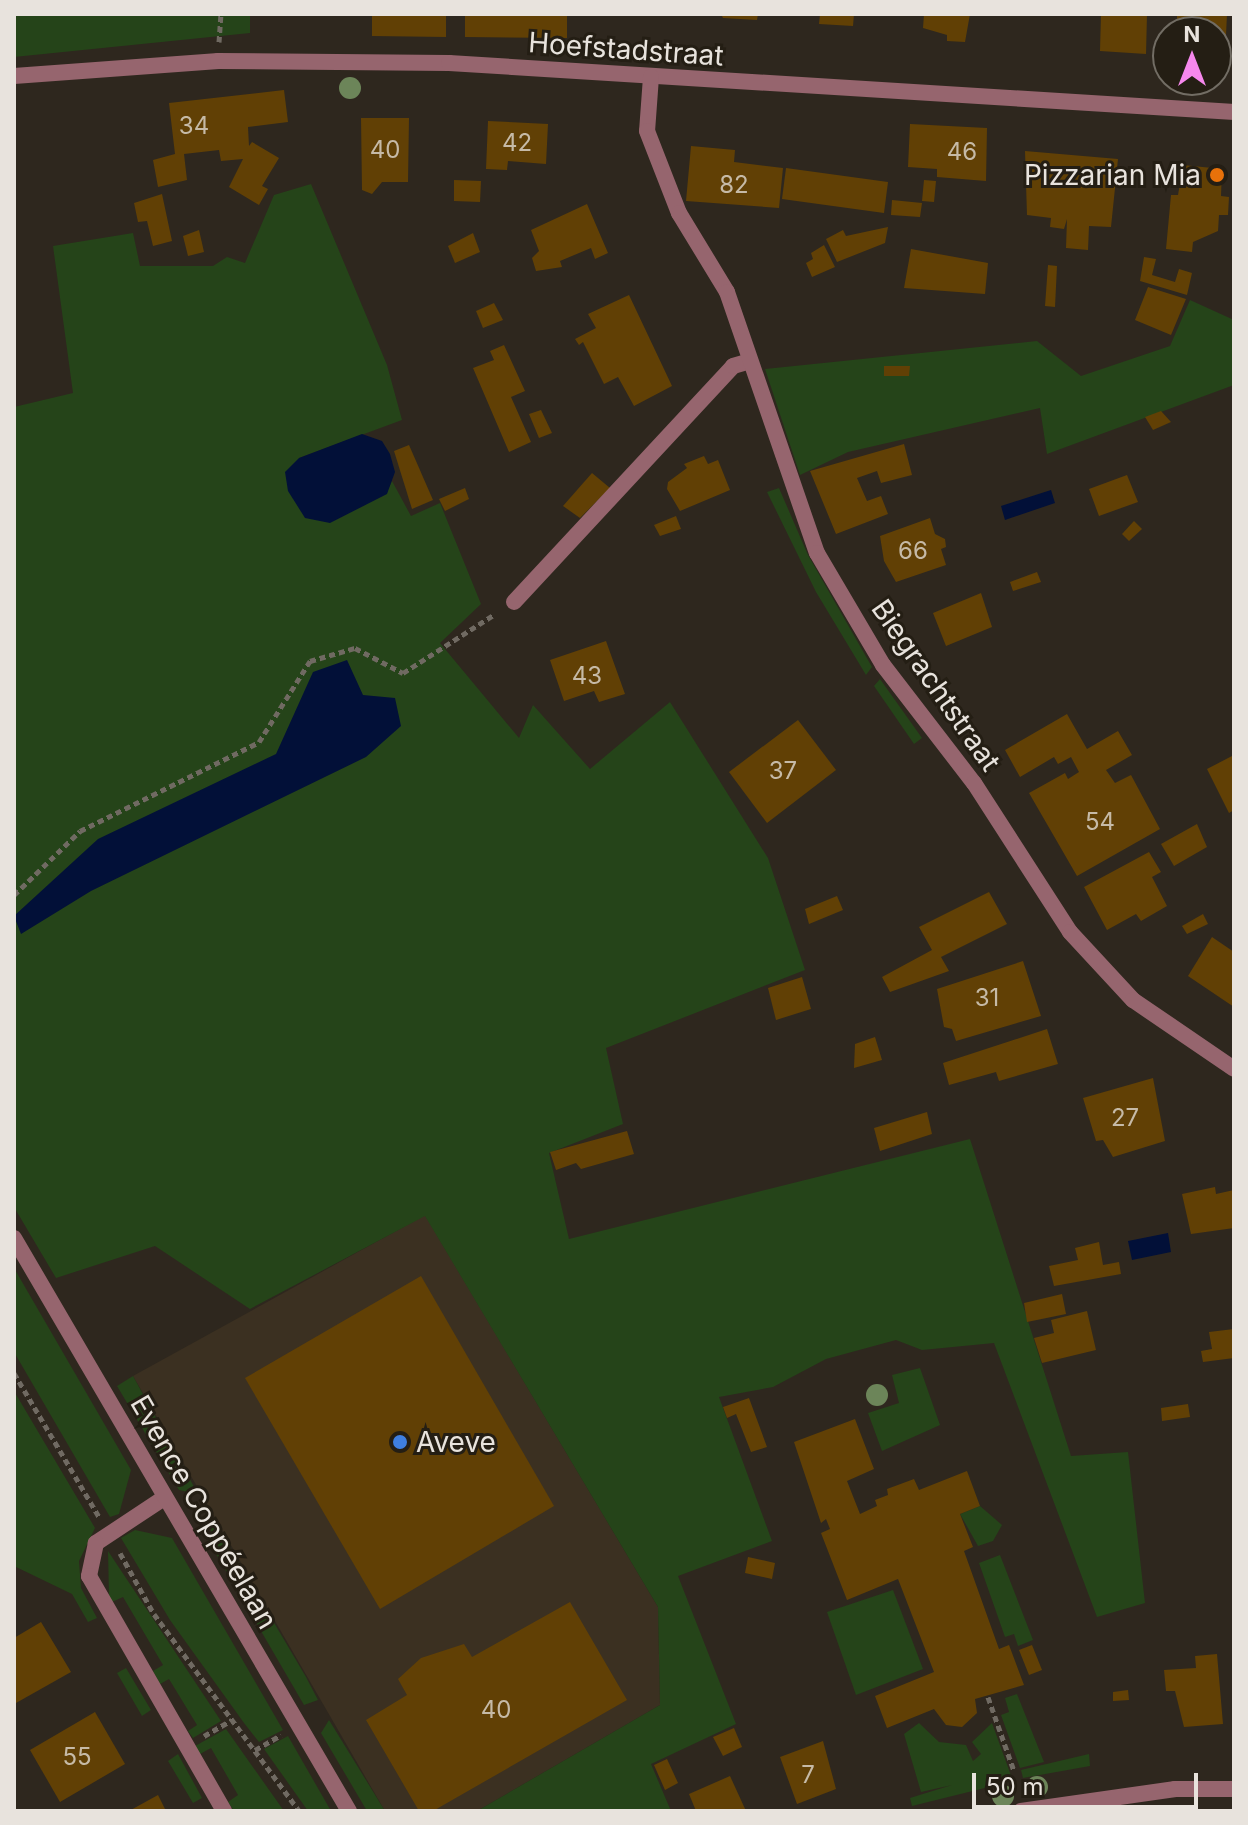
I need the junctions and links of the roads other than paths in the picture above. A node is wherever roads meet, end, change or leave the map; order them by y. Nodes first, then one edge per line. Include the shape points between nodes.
1 (14, 76) edge
2 (651, 77) junction
3 (1234, 112) edge
4 (750, 361) junction
5 (514, 602) road end
6 (1234, 1069) edge
7 (14, 1238) edge
8 (164, 1498) junction
9 (1234, 1789) edge
10 (224, 1811) edge
11 (349, 1811) edge
12 (1021, 1811) edge

1 - 2 street, Hoefstadstraat via 218,61 449,63
2 - 3 street, Hoefstadstraat
2 - 4 street, Biegrachtstraat via 647,131 679,213 727,292
4 - 5 street via 733,366
4 - 6 street, Biegrachtstraat via 817,553 883,665 974,783 1070,932 1133,1000
7 - 8 street, Evence Coppéelaan
8 - 10 street via 96,1543 90,1559 96,1596
8 - 11 street, Evence Coppéelaan
9 - 12 street via 1175,1789

